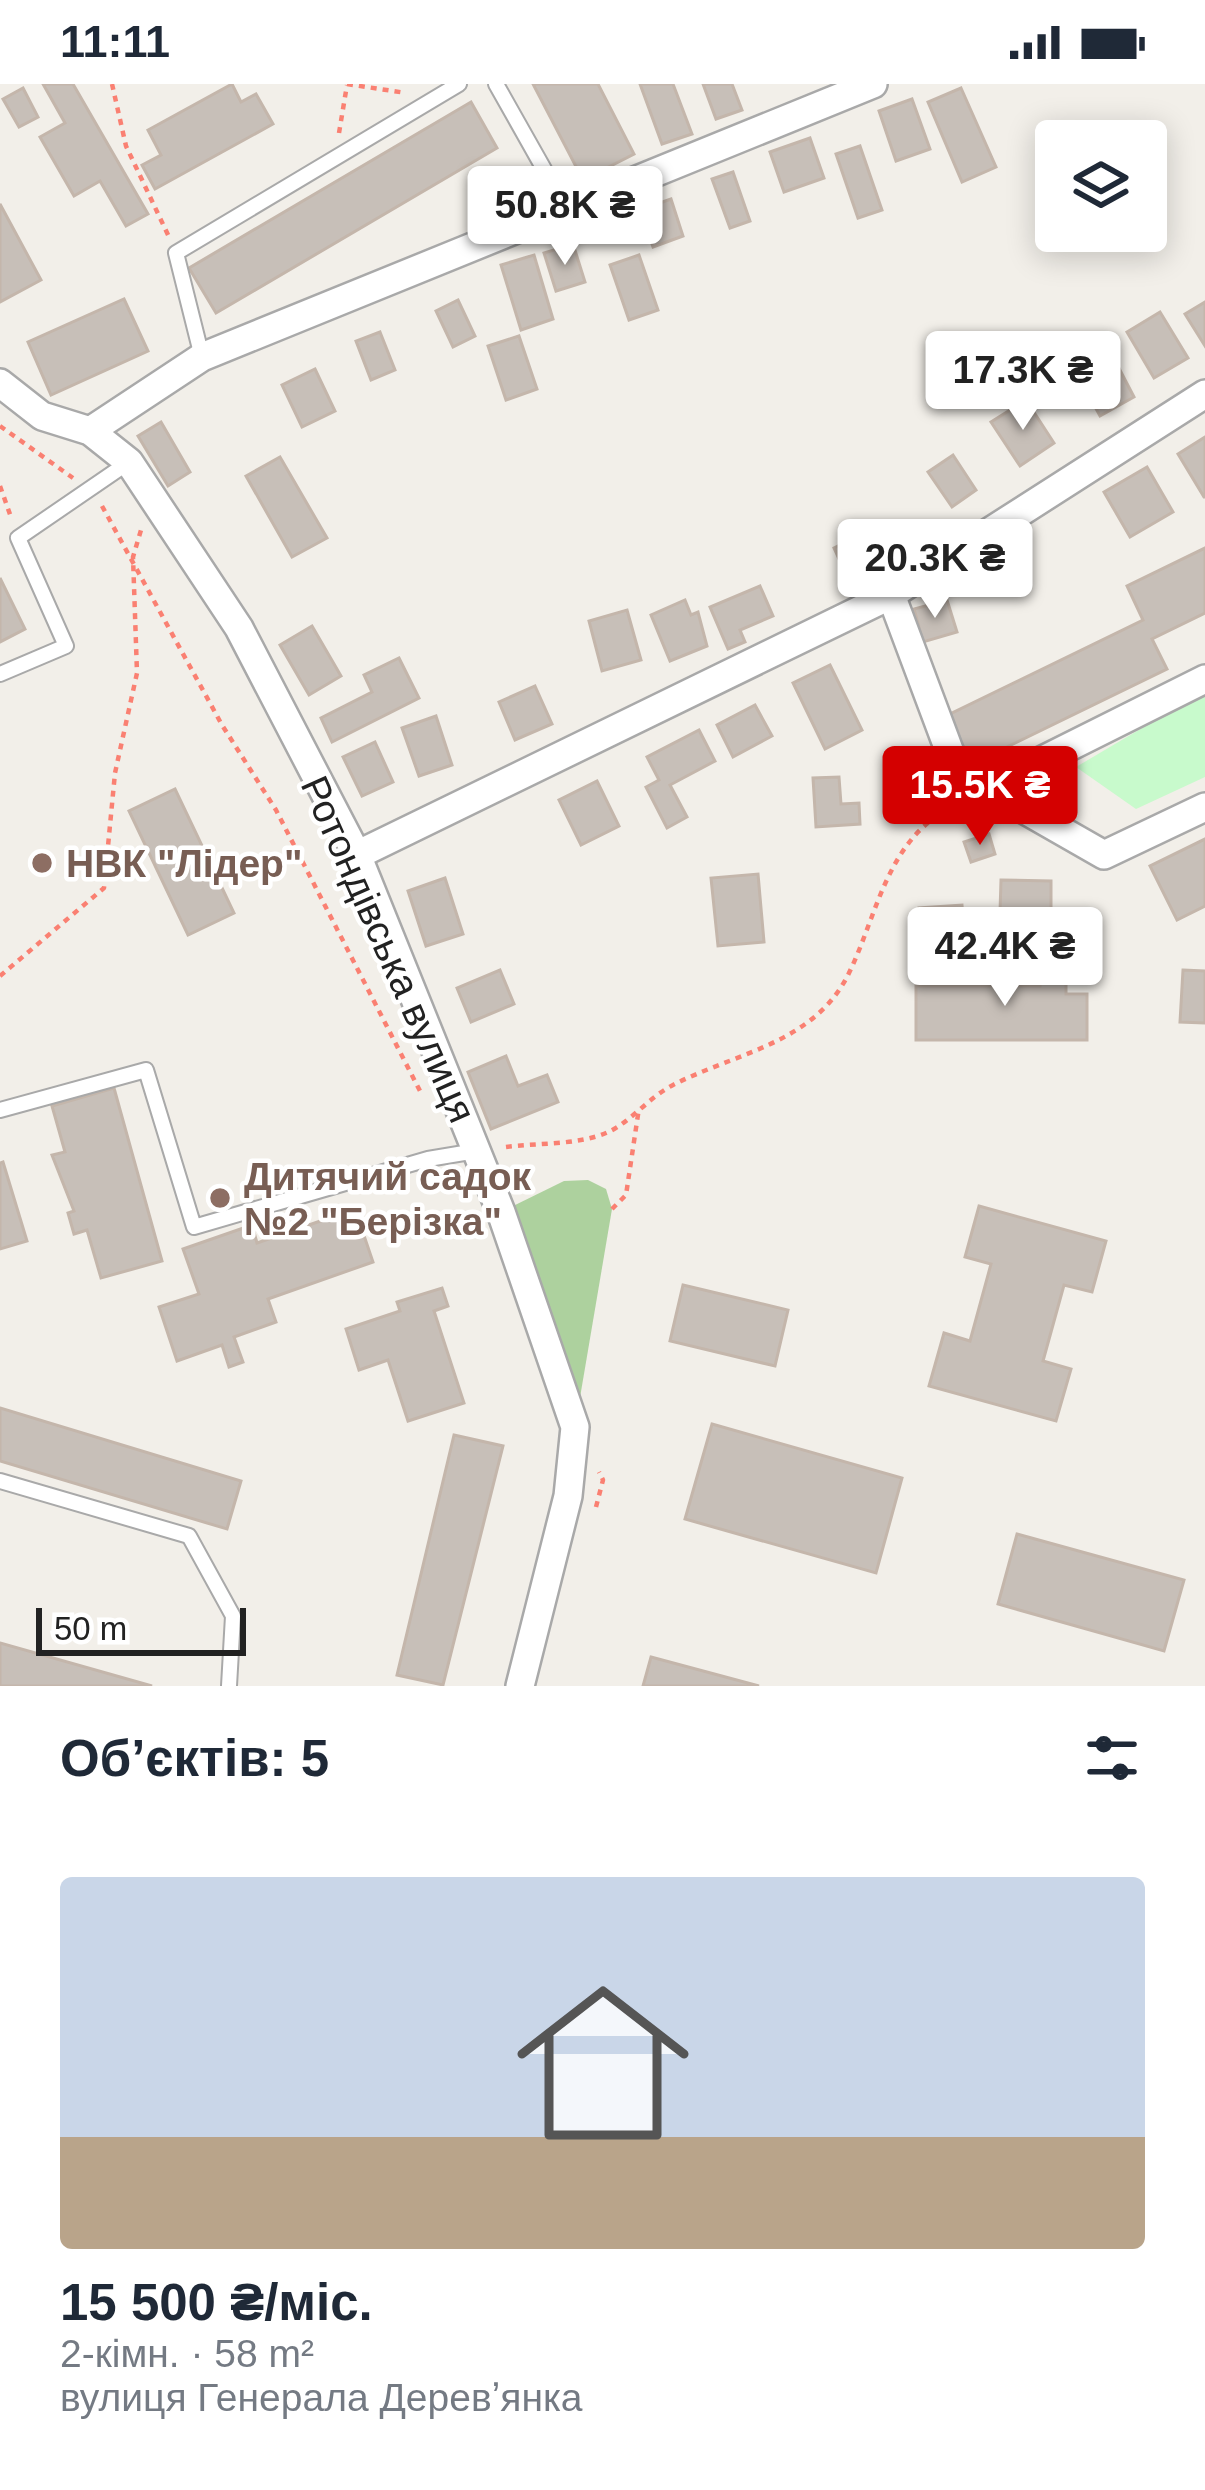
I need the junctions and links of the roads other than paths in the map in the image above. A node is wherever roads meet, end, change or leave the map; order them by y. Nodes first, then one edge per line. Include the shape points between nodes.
1 (459, 84) edge
2 (496, 84) edge
3 (873, 84) edge
4 (567, 210) junction
5 (202, 357) junction
6 (0, 383) edge
7 (1205, 394) edge
8 (90, 431) junction
9 (129, 462) junction
10 (891, 595) junction
11 (0, 674) edge
12 (1205, 679) edge
13 (967, 798) junction
14 (1205, 807) edge
15 (357, 855) junction
16 (0, 1110) edge
17 (476, 1151) junction
18 (0, 1481) edge
19 (229, 1686) edge
20 (520, 1686) edge

1 - 5 lane via 176,253
2 - 4 lane
3 - 4 street
4 - 5 street
5 - 8 street
6 - 8 street, Ротондівська вулиця via 42,416
7 - 10 street
8 - 9 street, Ротондівська вулиця
9 - 11 lane via 17,538 66,646
9 - 15 street, Ротондівська вулиця via 239,628
10 - 13 street
10 - 15 street
12 - 13 street
13 - 14 street via 1013,803 1104,855
15 - 17 street, Ротондівська вулиця
16 - 17 lane via 146,1070 194,1228
17 - 20 street, Ротондівська вулиця via 575,1427 568,1496
18 - 19 lane via 189,1536 233,1616

